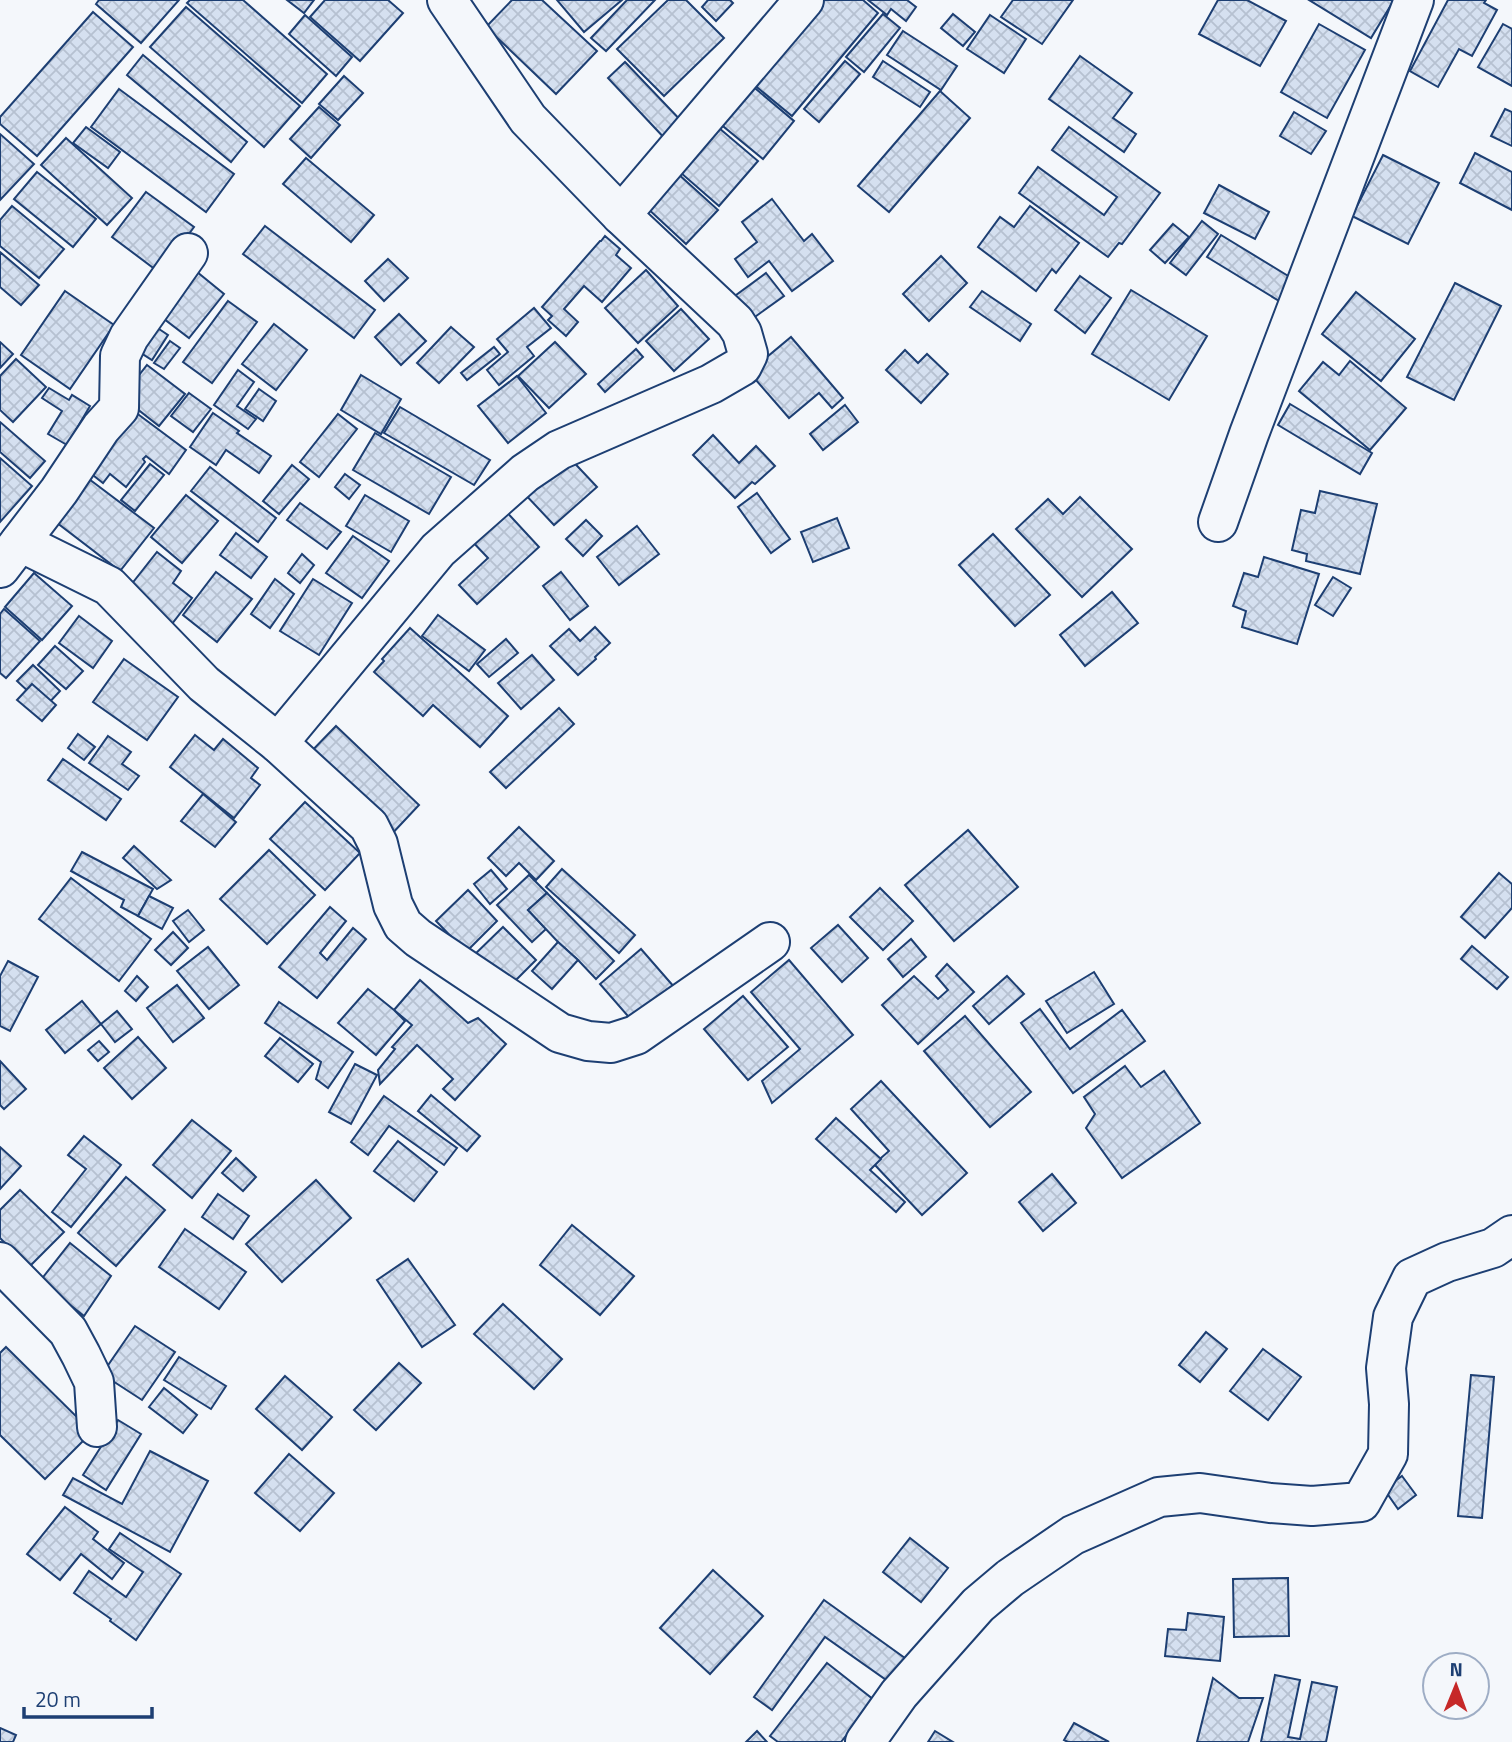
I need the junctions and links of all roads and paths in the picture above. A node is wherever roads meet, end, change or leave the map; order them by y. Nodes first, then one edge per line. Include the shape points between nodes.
1 (447, 0) edge
2 (804, 0) edge
3 (1414, 0) edge
4 (621, 215) junction
5 (188, 253) dead end
6 (1219, 522) dead end
7 (10, 555) edge
8 (278, 743) junction
9 (770, 942) dead end
10 (1512, 1235) edge
11 (0, 1262) edge
12 (97, 1427) dead end
13 (865, 1742) edge

1 - 4 street via 528,119
2 - 4 street
3 - 6 street
4 - 8 street via 734,322 748,354 742,366 559,450 525,472 438,550
5 - 7 street via 120,356 119,408
7 - 8 street via 109,586 204,684
8 - 9 street via 369,826 403,925 560,1033 611,1043 636,1035
10 - 13 street via 1493,1248 1412,1278 1393,1317 1386,1368 1388,1454 1360,1502 1312,1506 1200,1493 1159,1497 1073,1535 978,1605 899,1694
11 - 12 street via 68,1332 94,1382

